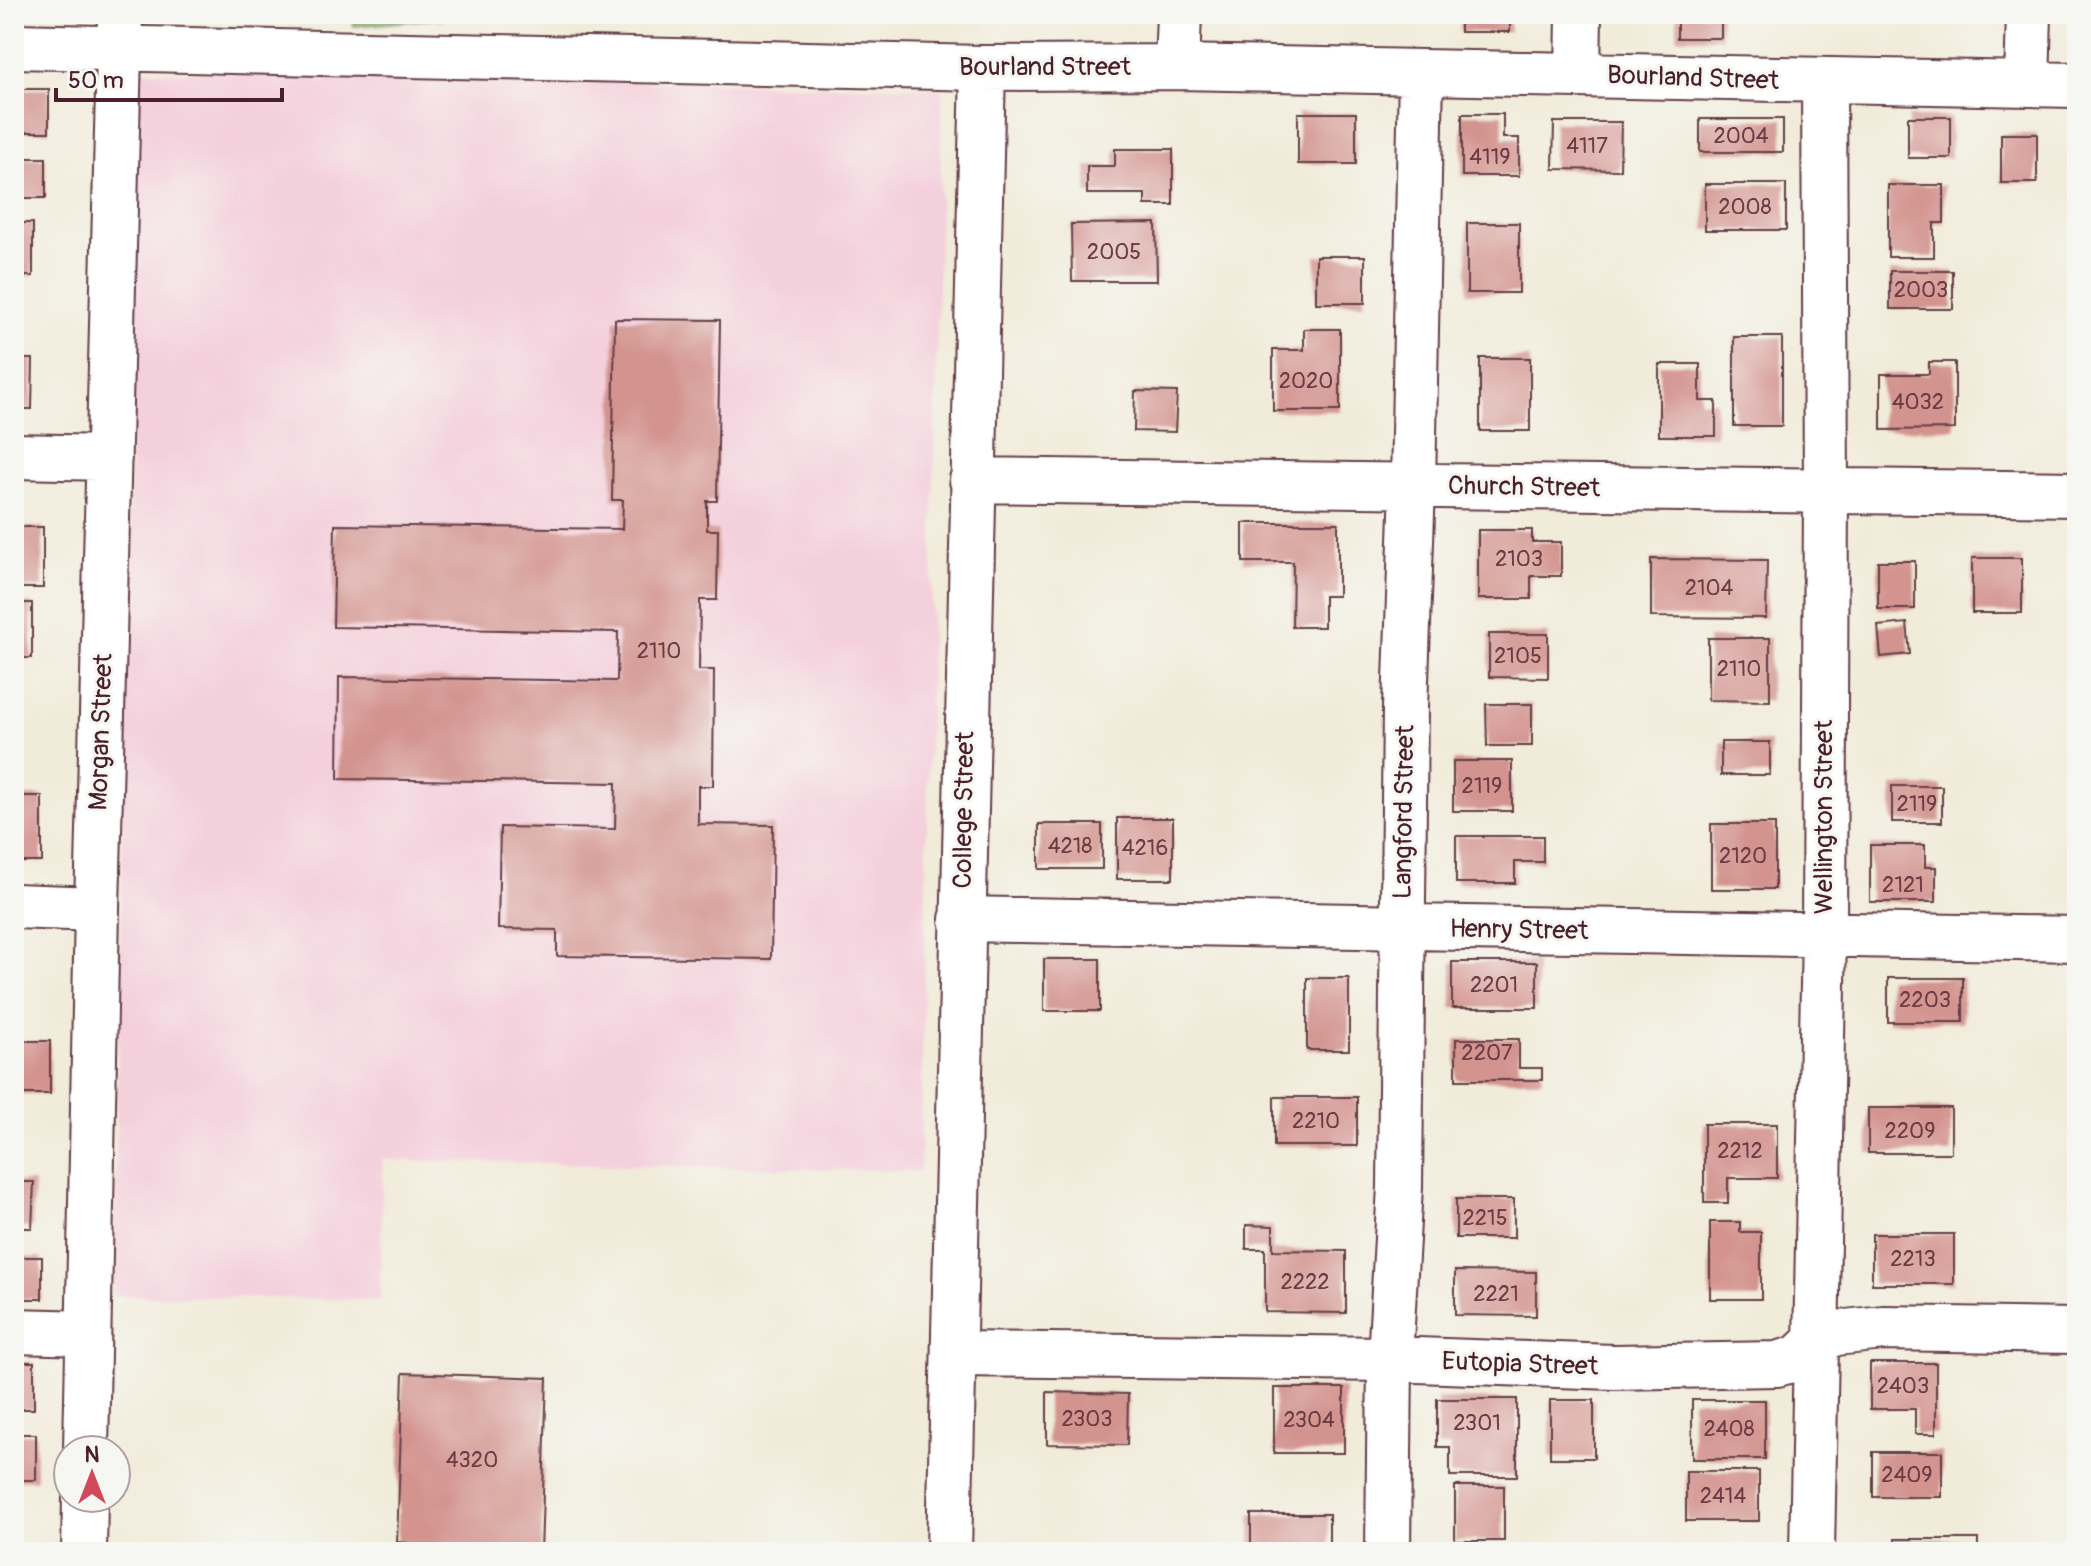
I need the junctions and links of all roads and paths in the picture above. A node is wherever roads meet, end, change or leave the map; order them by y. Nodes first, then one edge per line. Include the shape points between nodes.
1 (1179, 14) edge
2 (1579, 14) edge
3 (2029, 14) edge
4 (120, 30) edge
5 (14, 46) edge
6 (1177, 67) junction
7 (983, 68) junction
8 (1421, 72) junction
9 (1578, 75) junction
10 (1824, 81) junction
11 (2027, 84) junction
12 (2077, 85) edge
13 (14, 456) edge
14 (109, 458) junction
15 (972, 480) junction
16 (1413, 486) junction
17 (1826, 491) junction
18 (2077, 494) edge
19 (14, 906) edge
20 (97, 909) junction
21 (962, 919) junction
22 (1403, 928) junction
23 (1824, 934) junction
24 (2077, 939) edge
25 (14, 1331) edge
26 (2077, 1331) edge
27 (88, 1333) junction
28 (1816, 1341) junction
29 (954, 1354) junction
30 (1390, 1359) junction
31 (86, 1434) edge
32 (85, 1514) edge
33 (84, 1552) edge
34 (949, 1552) edge
35 (1388, 1552) edge
36 (1812, 1552) edge

1 - 6 street
2 - 9 street
3 - 11 street
4 - 5 street, Bourland Street
4 - 7 street, Bourland Street
4 - 14 street, Morgan Street
6 - 7 street, Bourland Street
6 - 8 street, Bourland Street
7 - 15 street, College Street
8 - 9 street, Bourland Street
8 - 16 street, Langford Street
9 - 10 street, Bourland Street
10 - 11 street, Bourland Street
10 - 17 street, Wellington Street
11 - 12 street, Bourland Street
13 - 14 street
14 - 20 street, Morgan Street
15 - 16 street, Church Street
15 - 21 street, College Street
16 - 17 street, Church Street
16 - 22 street, Langford Street
17 - 18 street, Church Street
17 - 23 street, Wellington Street
19 - 20 street
20 - 27 street, Morgan Street
21 - 22 street, Henry Street
21 - 29 street, College Street
22 - 23 street, Henry Street
22 - 30 street, Langford Street via 1400,1187
23 - 24 street, Henry Street
23 - 28 street, Wellington Street
25 - 27 street
26 - 28 street, Eutopia Street via 1883,1328 1836,1333
27 - 31 street, Morgan Street
28 - 30 street, Eutopia Street via 1798,1358 1777,1364 1614,1367
28 - 36 street, Wellington Street
29 - 30 street, Eutopia Street
29 - 34 street, College Street
30 - 35 street, Langford Street
32 - 33 street

